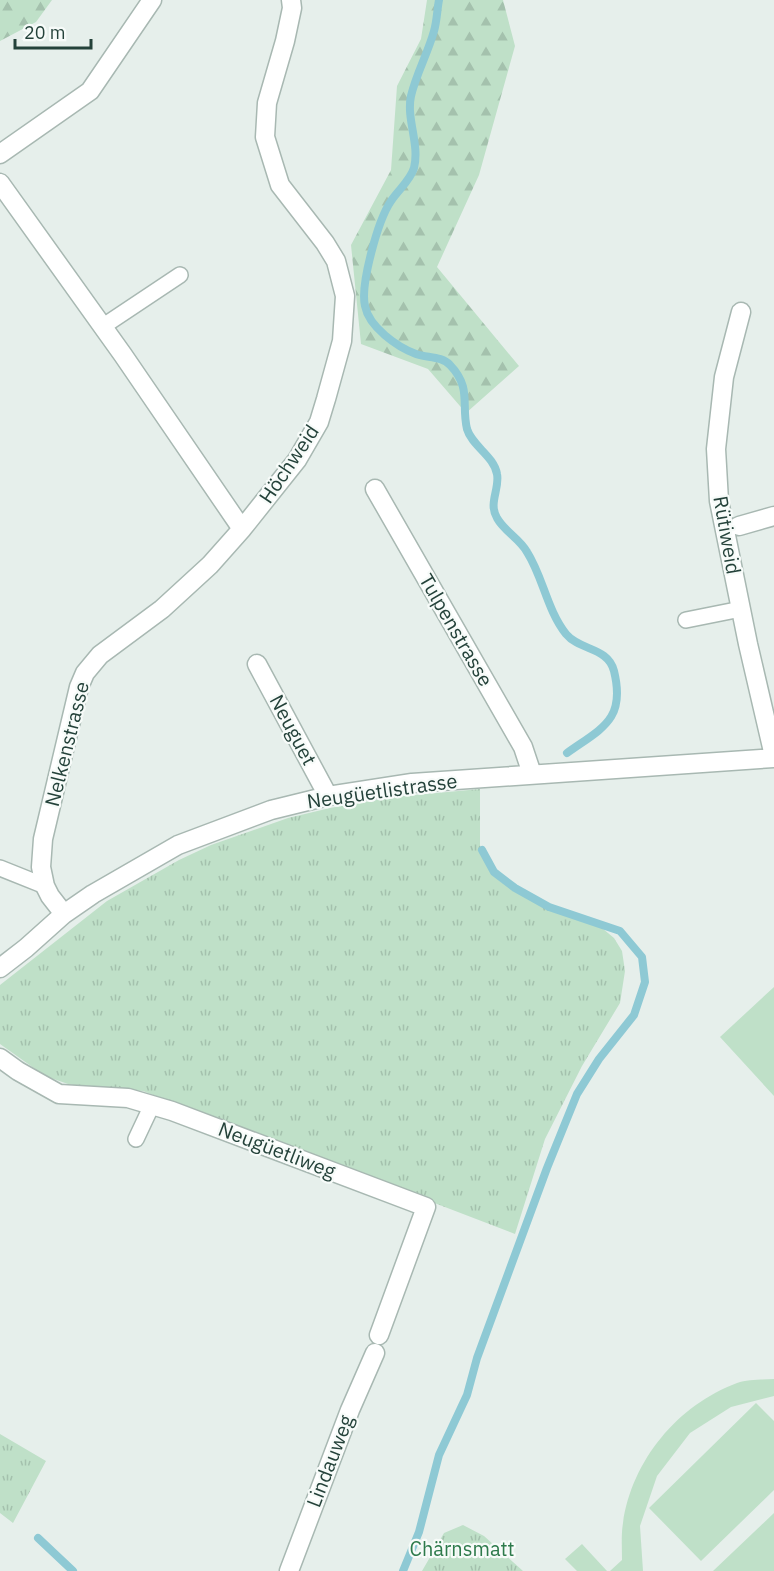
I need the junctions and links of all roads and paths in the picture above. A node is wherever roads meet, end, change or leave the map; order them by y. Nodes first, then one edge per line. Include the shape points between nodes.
1 (152, 0) edge
2 (291, 0) edge
3 (0, 154) edge
4 (0, 183) edge
5 (180, 275) dead end
6 (741, 312) dead end
7 (102, 327) junction
8 (375, 489) dead end
9 (774, 516) edge
10 (739, 526) dead end
11 (242, 529) junction
12 (741, 609) junction
13 (686, 620) dead end
14 (257, 664) dead end
15 (774, 757) edge
16 (532, 774) junction
17 (327, 796) junction
18 (0, 868) edge
19 (45, 886) junction
20 (64, 914) junction
21 (0, 968) edge
22 (0, 1058) edge
23 (152, 1106) junction
24 (136, 1139) dead end
25 (379, 1335) dead end
26 (375, 1353) dead end
27 (289, 1571) edge

1 - 3 street via 90,91
2 - 11 street, Höchweid via 285,41 267,103 265,137 280,185 336,261 345,296 342,340 319,422 283,480
4 - 7 street
5 - 7 lane
6 - 12 street, Rütiweid via 724,376 716,449 719,501
7 - 11 street
8 - 16 street, Tulpenstrasse via 523,747
9 - 10 street
11 - 19 street, Nelkenstrasse via 162,609 100,655 85,672 43,839 41,867
12 - 13 lane
12 - 15 street, Rütiweid
14 - 17 street, Neuguet
15 - 16 street, Neugüetlistrasse
16 - 17 street, Neugüetlistrasse via 412,783
17 - 20 street, Neugüetlistrasse via 272,810 178,845
18 - 19 lane
19 - 20 street, Nelkenstrasse
20 - 21 street, Neugüetlistrasse
22 - 23 street, Neugüetliweg via 59,1094 128,1098
23 - 24 lane
23 - 25 street, Neugüetliweg via 426,1207
26 - 27 street, Lindauweg

